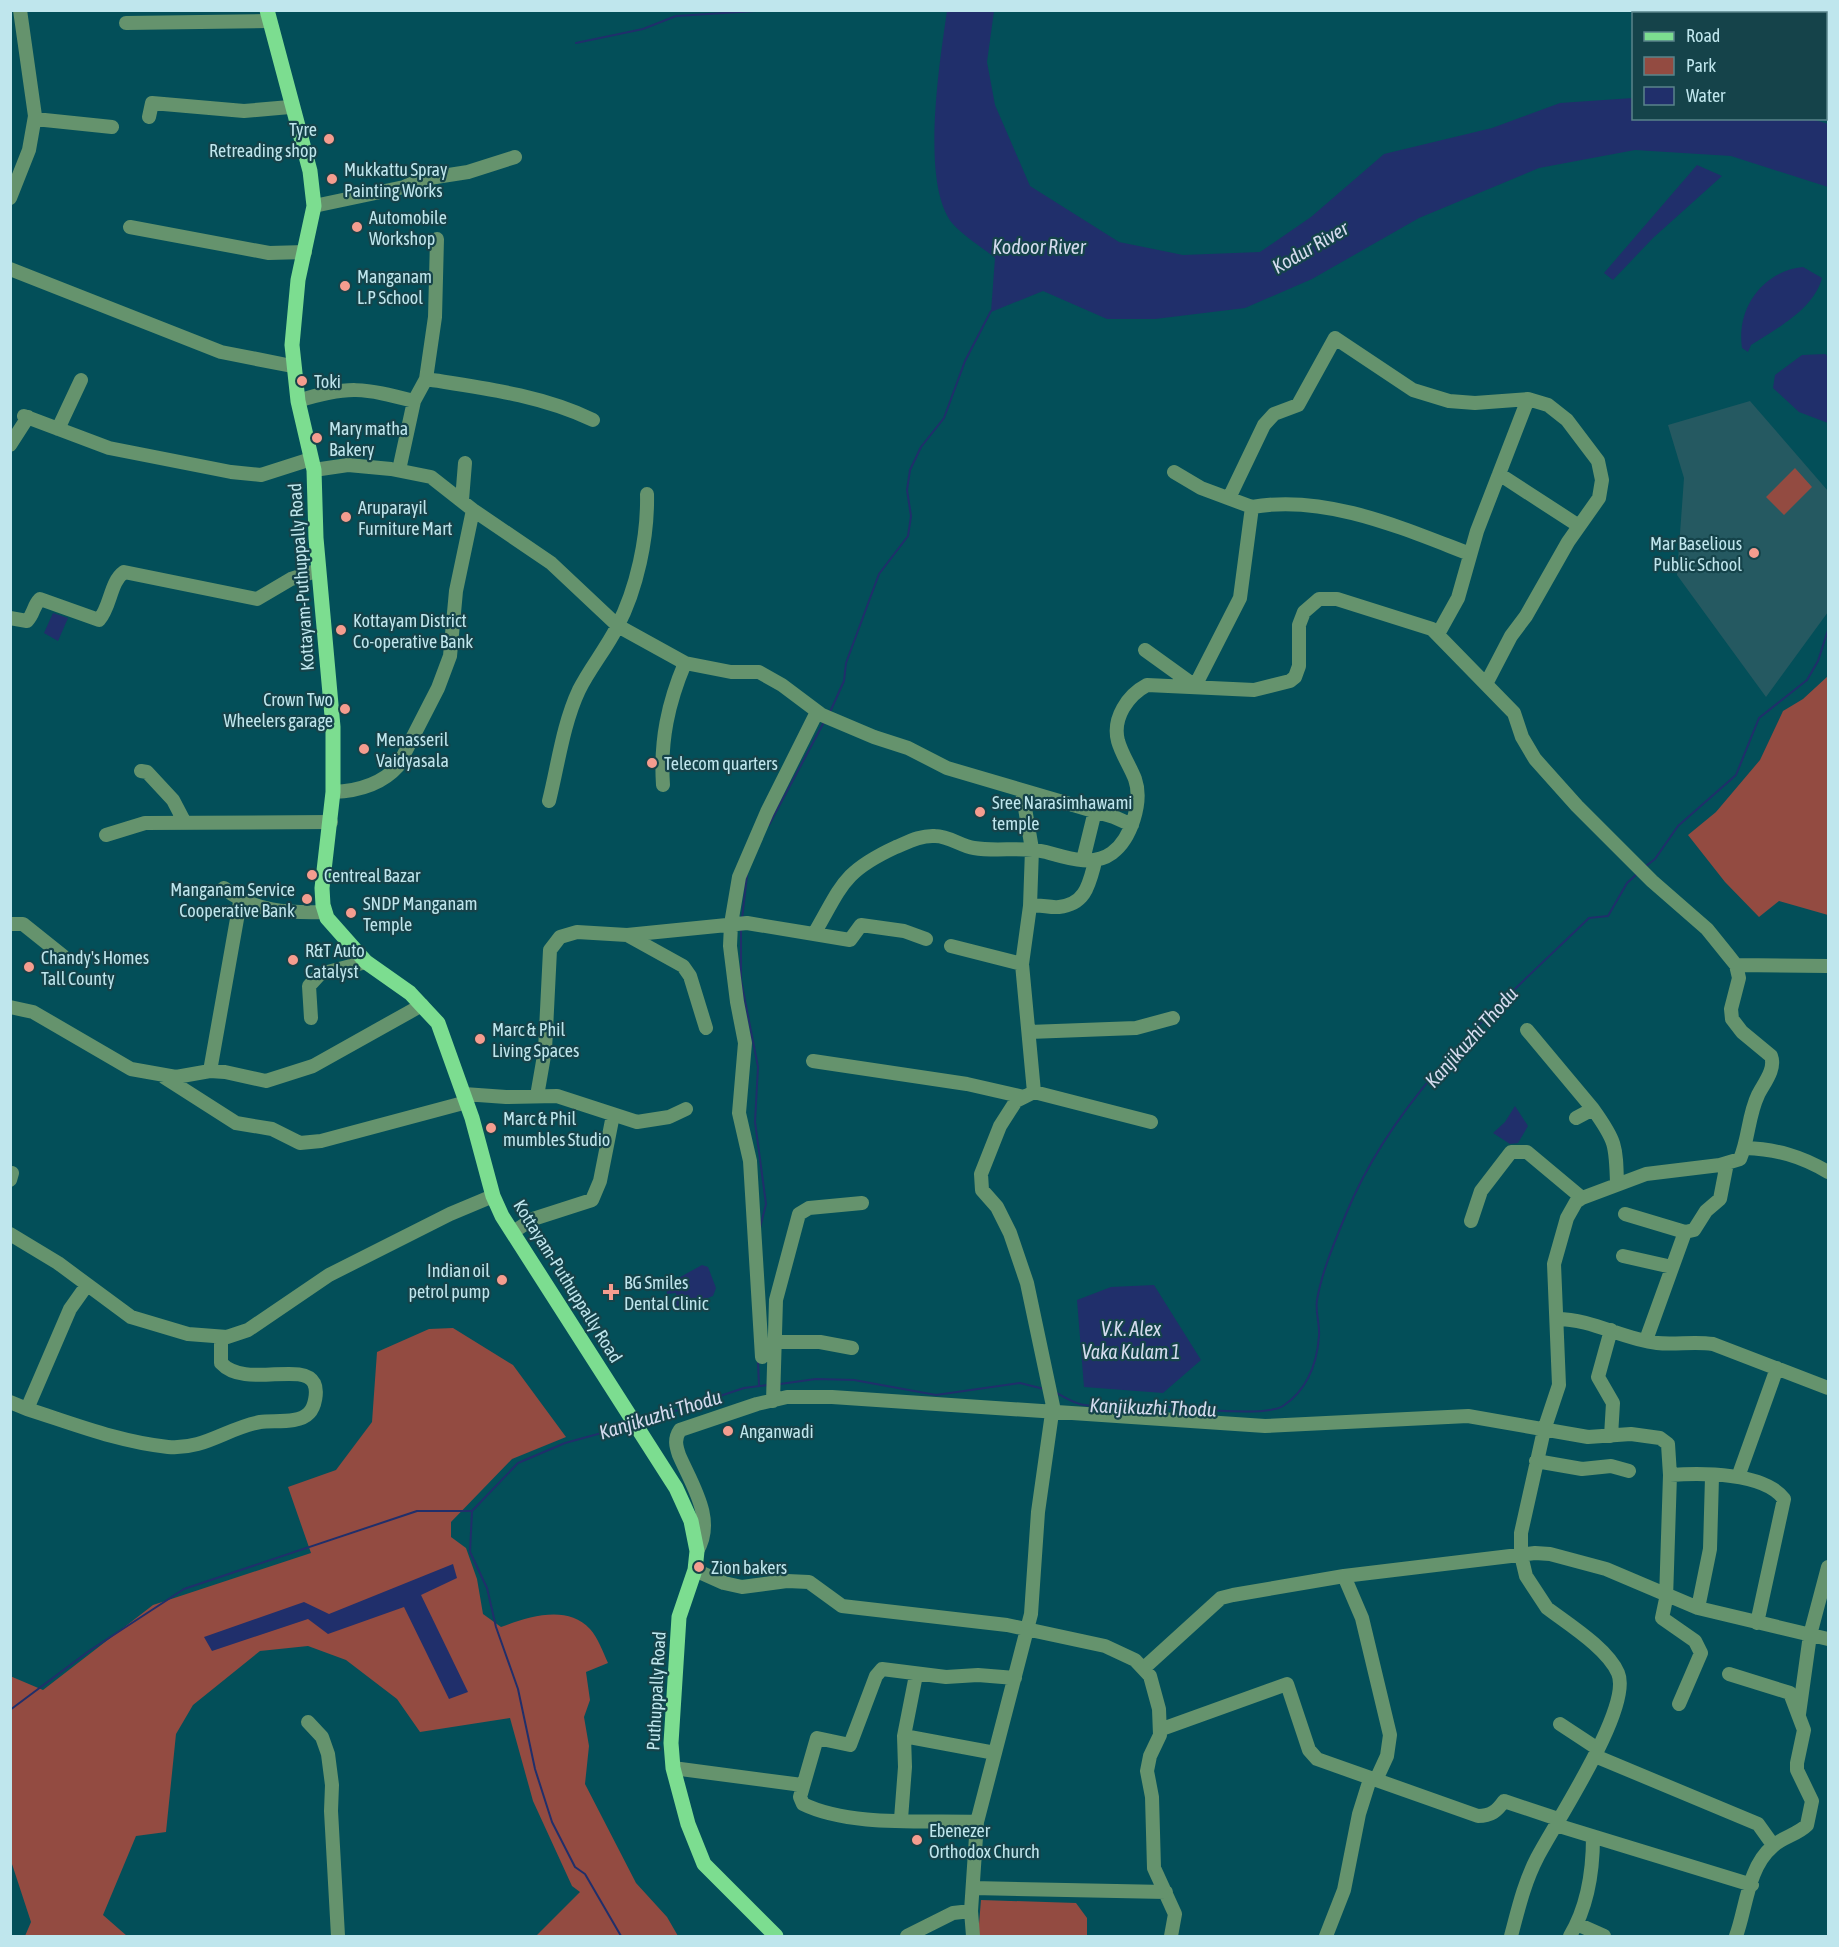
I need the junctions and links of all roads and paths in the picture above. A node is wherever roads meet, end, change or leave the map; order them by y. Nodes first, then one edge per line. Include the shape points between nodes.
1 (20, 10) edge
2 (268, 16) edge
3 (126, 23) dead end
4 (290, 107) junction
5 (149, 117) dead end
6 (35, 119) junction
7 (112, 127) dead end
8 (515, 157) dead end
9 (10, 198) edge
10 (314, 206) junction
11 (130, 227) dead end
12 (437, 239) dead end
13 (305, 252) junction
14 (10, 269) edge
15 (292, 366) junction
16 (426, 379) junction
17 (81, 380) dead end
18 (1528, 399) junction
19 (414, 400) junction
20 (298, 401) junction
21 (594, 420) dead end
22 (58, 429) junction
23 (10, 445) edge
24 (465, 463) dead end
25 (312, 464) junction
26 (399, 470) junction
27 (1174, 472) dead end
28 (1499, 474) junction
29 (646, 494) dead end
30 (1229, 498) junction
31 (462, 500) junction
32 (1252, 507) junction
33 (473, 510) junction
34 (1579, 526) junction
35 (1470, 554) junction
36 (319, 570) junction
37 (10, 618) edge
38 (618, 626) junction
39 (1438, 634) junction
40 (1145, 650) dead end
41 (685, 663) junction
42 (1486, 684) junction
43 (1195, 686) junction
44 (825, 716) junction
45 (141, 771) dead end
46 (663, 785) dead end
47 (1022, 791) junction
48 (333, 792) junction
49 (549, 801) dead end
50 (1095, 812) junction
51 (331, 822) junction
52 (185, 823) junction
53 (1131, 825) junction
54 (105, 835) dead end
55 (1032, 849) junction
56 (1089, 861) junction
57 (224, 888) dead end
58 (240, 902) junction
59 (1030, 906) junction
60 (325, 912) junction
61 (10, 924) edge
62 (738, 924) junction
63 (814, 934) junction
64 (627, 935) junction
65 (926, 939) dead end
66 (951, 946) dead end
67 (63, 956) dead end
68 (366, 962) junction
69 (1022, 964) junction
70 (1736, 965) junction
71 (1828, 966) edge
72 (422, 1005) junction
73 (10, 1007) edge
74 (311, 1018) dead end
75 (1173, 1018) dead end
76 (706, 1028) dead end
77 (1527, 1030) dead end
78 (1029, 1032) junction
79 (813, 1061) dead end
80 (210, 1071) junction
81 (159, 1074) junction
82 (1029, 1094) junction
83 (537, 1096) junction
84 (465, 1098) junction
85 (686, 1109) dead end
86 (1593, 1109) junction
87 (613, 1115) junction
88 (1576, 1118) dead end
89 (1151, 1122) dead end
90 (1745, 1148) junction
91 (1727, 1162) junction
92 (1828, 1172) edge
93 (1617, 1184) junction
94 (493, 1196) junction
95 (1582, 1198) junction
96 (862, 1203) dead end
97 (1625, 1214) dead end
98 (1472, 1221) dead end
99 (513, 1232) junction
100 (1685, 1232) junction
101 (10, 1234) edge
102 (1623, 1256) dead end
103 (1672, 1267) junction
104 (87, 1285) junction
105 (1557, 1319) junction
106 (1611, 1330) junction
107 (221, 1337) junction
108 (1646, 1340) junction
109 (775, 1342) junction
110 (852, 1348) dead end
111 (762, 1357) dead end
112 (1777, 1368) junction
113 (1828, 1388) edge
114 (773, 1401) junction
115 (10, 1402) edge
116 (27, 1409) junction
117 (1053, 1409) junction
118 (638, 1430) joint
119 (1544, 1430) junction
120 (1611, 1436) junction
121 (1536, 1461) junction
122 (1629, 1471) dead end
123 (1670, 1475) junction
124 (1712, 1477) junction
125 (1738, 1477) junction
126 (697, 1551) junction
127 (1521, 1555) junction
128 (1828, 1567) edge
129 (695, 1570) junction
130 (1344, 1576) junction
131 (1665, 1595) junction
132 (1698, 1608) junction
133 (1757, 1623) junction
134 (1028, 1630) junction
135 (1810, 1635) junction
136 (1828, 1639) edge
137 (1144, 1668) junction
138 (1730, 1674) dead end
139 (916, 1675) junction
140 (1015, 1678) junction
141 (1680, 1704) dead end
142 (1798, 1718) junction
143 (308, 1722) dead end
144 (1560, 1724) dead end
145 (1162, 1729) junction
146 (903, 1736) junction
147 (995, 1753) junction
148 (1596, 1753) junction
149 (673, 1768) junction
150 (1373, 1779) junction
151 (802, 1785) junction
152 (901, 1819) junction
153 (977, 1822) junction
154 (1557, 1822) junction
155 (1593, 1837) junction
156 (1773, 1845) junction
157 (1752, 1885) junction
158 (973, 1888) junction
159 (1166, 1892) junction
160 (971, 1911) junction
161 (1573, 1930) edge
162 (338, 1936) edge
163 (776, 1936) edge
164 (907, 1936) edge
165 (973, 1936) edge
166 (1171, 1936) edge
167 (1326, 1936) edge
168 (1511, 1936) edge
169 (1604, 1936) edge
170 (1736, 1936) edge

1 - 6 street
2 - 3 street
2 - 4 main road, Kottayam-Puthuppally Road
4 - 5 street via 244,111 152,103
4 - 10 main road, Kottayam-Puthuppally Road via 310,171
6 - 7 street
6 - 9 street via 29,150
8 - 10 street via 468,172
10 - 13 main road, Kottayam-Puthuppally Road
11 - 13 street via 269,254
12 - 16 street via 435,317
13 - 15 main road, Kottayam-Puthuppally Road via 298,280
14 - 15 street via 221,352
15 - 20 main road, Kottayam-Puthuppally Road
16 - 19 street
16 - 21 street via 502,390
17 - 22 street
18 - 28 street
18 - 30 street via 1449,401 1413,390 1335,338 1298,405 1274,414 1264,425
18 - 34 street via 1548,405 1567,420 1598,461 1602,480 1599,498
19 - 20 street via 372,390 334,390
19 - 26 street
20 - 25 main road, Kottayam-Puthuppally Road
22 - 23 street via 26,416
22 - 25 street via 109,448 231,472 261,475
24 - 31 street
25 - 26 street
25 - 36 main road, Kottayam-Puthuppally Road
26 - 31 street via 431,477
27 - 30 street
28 - 34 street
28 - 35 street
29 - 38 street via 648,521
30 - 32 street
31 - 33 street
32 - 35 street via 1323,507 1377,520
32 - 43 street via 1240,598
33 - 38 street via 551,563
33 - 48 street via 456,591 450,656 434,698 392,774 365,786
34 - 42 street via 1510,636
35 - 39 street via 1458,598
36 - 37 street via 291,579 257,599 124,572 118,576 99,620 40,599 27,621
36 - 48 main road, Kottayam-Puthuppally Road via 333,727
38 - 41 street
38 - 49 street via 580,690
39 - 42 street
39 - 43 street via 1411,621 1337,599 1319,599 1304,612 1299,625 1299,666 1290,681 1260,690
40 - 43 street
41 - 44 street via 731,672 759,672
41 - 46 street via 664,726
42 - 70 street via 1514,713 1535,759 1652,881 1707,929
43 - 53 street via 1147,685 1134,692 1126,703 1118,723 1118,739 1138,796
44 - 47 street via 962,774
44 - 62 street via 766,812 739,877
45 - 52 street via 147,772 173,801
47 - 50 street
47 - 55 street
48 - 51 main road, Kottayam-Puthuppally Road
50 - 53 street
50 - 56 street
51 - 52 street
51 - 60 main road, Kottayam-Puthuppally Road via 322,888
52 - 54 street via 145,823
53 - 56 street via 1118,848
55 - 56 street
55 - 59 street
55 - 63 street via 972,848 937,836 914,840 864,862 850,873
56 - 59 street via 1089,886 1081,899 1057,907
57 - 58 street
58 - 60 street via 298,913
58 - 80 street
59 - 69 street
60 - 68 main road, Kottayam-Puthuppally Road
61 - 67 street via 23,924
62 - 63 street
62 - 64 street
62 - 111 street via 730,946 745,1043 739,1113 750,1161
63 - 65 street via 850,940 861,925 904,931
64 - 76 street via 683,966 690,976
64 - 83 street via 577,932 554,942 550,950 545,1050
66 - 69 street
68 - 72 main road, Kottayam-Puthuppally Road
68 - 74 street via 320,974 309,986
69 - 78 street
70 - 71 street
70 - 90 street via 1732,1019 1773,1060 1748,1119
72 - 80 street via 296,1074 266,1081
72 - 84 main road, Kottayam-Puthuppally Road via 438,1023
73 - 81 street via 33,1012 131,1069
75 - 78 street via 1136,1028
77 - 86 street
78 - 82 street
79 - 82 street
80 - 81 street via 176,1077
81 - 84 street via 236,1123 272,1129 300,1143 321,1141
82 - 89 street
82 - 117 street via 1016,1101 1000,1126 983,1166 981,1182 982,1190 997,1207 1010,1233 1027,1283
83 - 84 street
83 - 87 street via 569,1099
84 - 94 main road, Kottayam-Puthuppally Road
85 - 87 street via 651,1122
86 - 88 street
86 - 93 street via 1616,1145
87 - 99 street via 600,1181 592,1200 533,1219
90 - 91 street via 1740,1159
90 - 92 street via 1779,1151
91 - 93 street via 1646,1174
91 - 100 street via 1720,1199 1706,1211 1694,1230
93 - 95 street
94 - 99 main road, Kottayam-Puthuppally Road
94 - 107 street via 329,1275 248,1330
95 - 98 street via 1527,1152 1511,1152 1481,1191
95 - 105 street via 1572,1208 1556,1251
96 - 109 street via 809,1209 799,1214 776,1300
97 - 100 street
99 - 118 main road, Kottayam-Puthuppally Road
100 - 103 street
101 - 104 street
102 - 103 street
103 - 108 street
104 - 107 street via 131,1317 188,1334
104 - 116 street via 70,1310
105 - 106 street via 1597,1324
105 - 119 street via 1559,1385
106 - 108 street
106 - 120 street via 1598,1377 1613,1402
107 - 116 street via 221,1364 227,1371 264,1377 303,1374 312,1380 316,1387 309,1414 300,1419 259,1422 198,1446 170,1447 118,1440
108 - 112 street via 1713,1344
109 - 110 street via 820,1342
109 - 114 street
112 - 113 street
112 - 125 street
114 - 117 street via 832,1396
114 - 126 street via 677,1434 679,1455 704,1516 705,1532
115 - 116 street
117 - 119 street via 1265,1426 1468,1416
117 - 134 street via 1038,1512
118 - 126 main road, Puthuppally Road via 676,1488 691,1521
119 - 120 street via 1588,1437
119 - 121 street
120 - 123 street via 1631,1434 1666,1441
121 - 122 street via 1582,1469 1611,1466
121 - 127 street via 1521,1533
123 - 124 street
123 - 131 street
124 - 125 street
124 - 132 street via 1710,1549
125 - 133 street via 1774,1488 1784,1499
126 - 129 main road, Puthuppally Road
127 - 130 street
127 - 131 street via 1550,1554 1588,1563
127 - 148 street via 1526,1576 1547,1608 1592,1644 1618,1672 1618,1701
128 - 135 street
129 - 134 street via 742,1587 809,1582 838,1605 849,1608
129 - 149 main road, Puthuppally Road via 679,1617
130 - 137 street via 1221,1598
130 - 150 street via 1362,1618 1390,1735 1387,1756
131 - 132 street
131 - 141 street via 1662,1618 1695,1641 1701,1653
132 - 133 street
133 - 135 street
134 - 137 street via 1105,1646
134 - 140 street
135 - 136 street
135 - 142 street
137 - 145 street via 1156,1692
138 - 142 street via 1790,1693
139 - 140 street
139 - 146 street
139 - 151 street via 879,1671 852,1742 847,1745 817,1738
140 - 147 street
142 - 156 street via 1804,1730 1797,1770 1812,1801 1812,1811 1802,1830
143 - 162 street via 322,1737 328,1754
144 - 148 street
145 - 150 street via 1287,1684 1309,1750 1317,1759
145 - 159 street via 1147,1766 1154,1868
146 - 147 street
146 - 152 street
147 - 153 street
148 - 154 street
148 - 156 street via 1758,1824
149 - 151 street
149 - 163 main road, Puthuppally Road via 704,1864
150 - 154 street via 1478,1816 1496,1811 1504,1801
150 - 167 street via 1359,1814 1344,1890
151 - 152 street via 803,1804 820,1811
152 - 153 street
153 - 158 street
154 - 155 street
154 - 168 street via 1526,1883
155 - 157 street
155 - 161 street via 1589,1887
156 - 157 street via 1764,1855
157 - 170 street
158 - 159 street
158 - 160 street
159 - 166 street via 1175,1914
160 - 164 street via 953,1913
160 - 165 street
161 - 169 street

